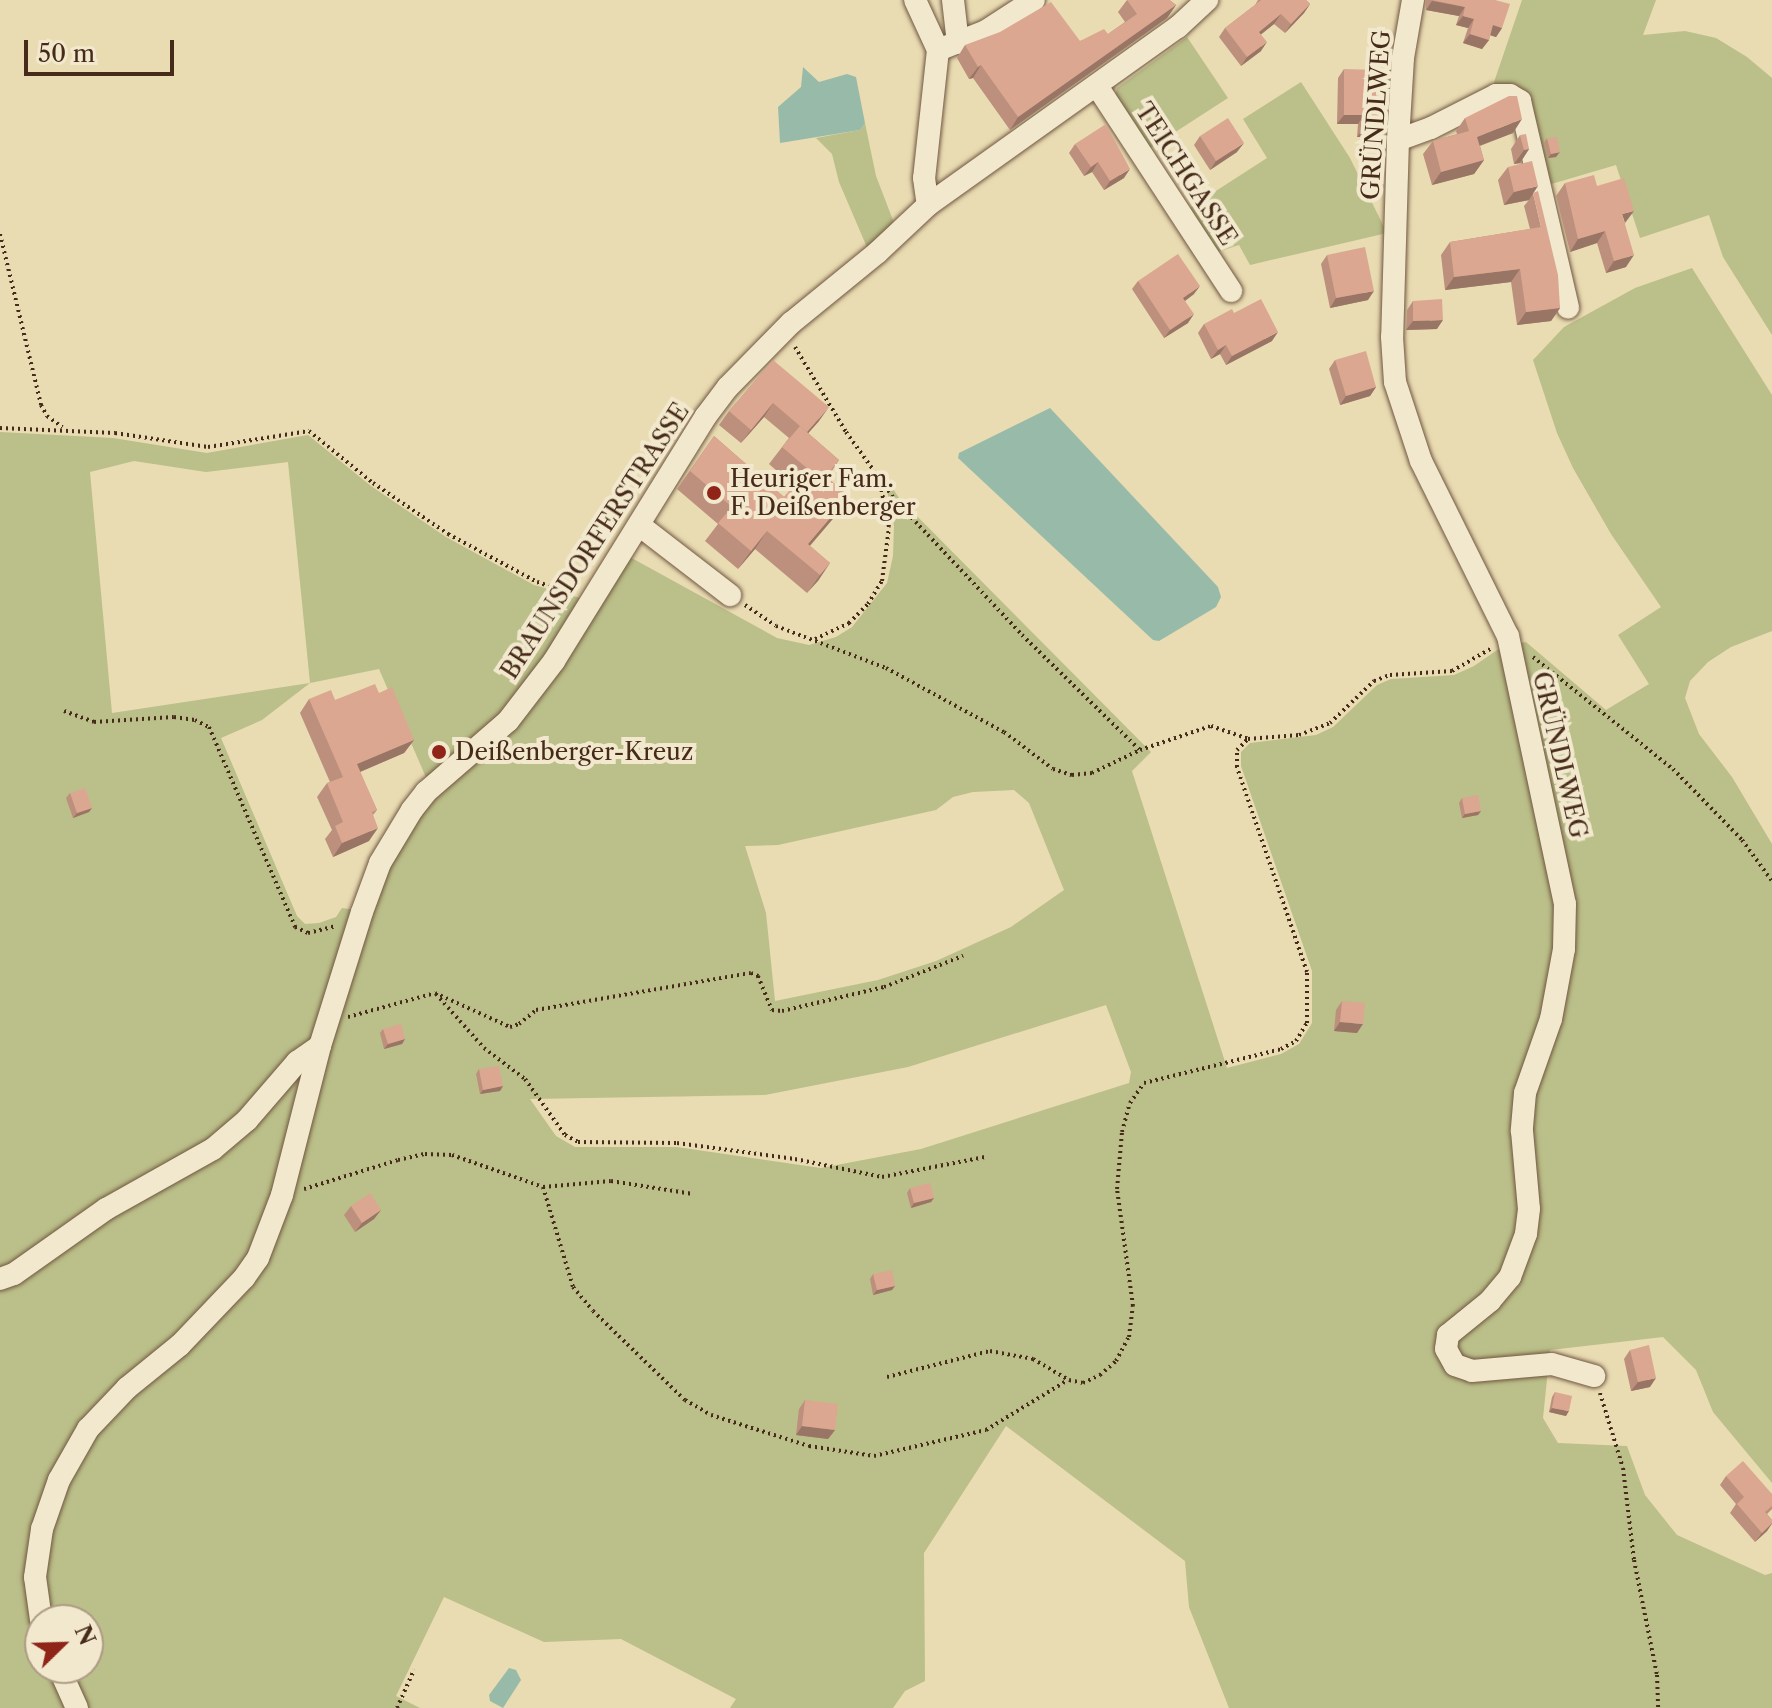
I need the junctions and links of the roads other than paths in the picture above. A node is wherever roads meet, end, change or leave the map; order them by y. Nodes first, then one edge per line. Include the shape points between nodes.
1 (915, 0) edge
2 (953, 0) edge
3 (1034, 0) edge
4 (1207, 0) edge
5 (1413, 0) edge
6 (948, 47) junction
7 (1097, 86) junction
8 (1398, 140) junction
9 (928, 205) junction
10 (1231, 291) dead end
11 (1568, 307) dead end
12 (639, 525) junction
13 (730, 595) road end
14 (320, 1046) junction
15 (0, 1279) edge
16 (1594, 1376) road end
17 (39, 1604) edge
18 (66, 1684) edge
19 (77, 1708) edge

1 - 6 street
2 - 6 street
3 - 6 street via 986,31
4 - 7 street, BRAUNSDORFERSTRASSE
5 - 8 street, GRÜNDLWEG
6 - 9 street via 924,178
7 - 9 street, BRAUNSDORFERSTRASSE
7 - 10 street, TEICHGASSE
8 - 11 street via 1496,95 1520,101
8 - 16 street, GRÜNDLWEG via 1395,382 1407,426 1508,636 1565,904 1564,949 1551,1019 1525,1093 1526,1234 1510,1277 1448,1335 1446,1349 1455,1365 1472,1371 1552,1364
9 - 12 street, BRAUNSDORFERSTRASSE via 728,387
12 - 13 street
12 - 14 street, BRAUNSDORFERSTRASSE via 554,661 508,721 412,810 380,863
14 - 15 street via 297,1062 247,1120 213,1149 106,1209
14 - 17 street, BRAUNSDORFERSTRASSE via 282,1195 258,1258 180,1345 88,1429 59,1480 42,1529 35,1577
18 - 19 street

